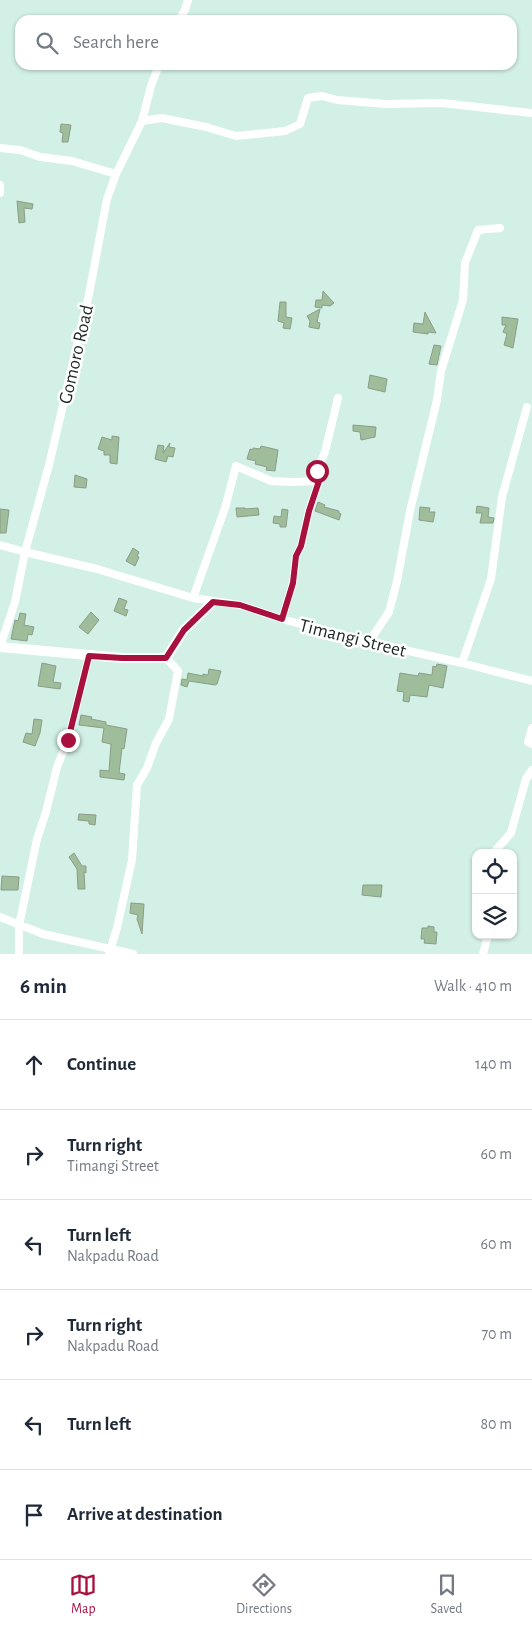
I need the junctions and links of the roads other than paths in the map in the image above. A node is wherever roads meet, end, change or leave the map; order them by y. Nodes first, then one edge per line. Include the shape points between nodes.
1 (188, 0) edge
2 (182, 15) edge
3 (157, 70) edge
4 (532, 113) edge
5 (142, 121) junction
6 (0, 148) edge
7 (116, 174) junction
8 (0, 185) edge
9 (0, 193) edge
10 (500, 228) dead end
11 (338, 398) dead end
12 (527, 408) dead end
13 (319, 481) junction
14 (0, 545) edge
15 (25, 552) junction
16 (194, 598) junction
17 (213, 602) junction
18 (282, 619) junction
19 (369, 642) junction
20 (0, 647) edge
21 (89, 656) junction
22 (166, 658) junction
23 (462, 663) junction
24 (532, 682) edge
25 (532, 728) edge
26 (532, 744) edge
27 (532, 770) edge
28 (497, 849) edge
29 (0, 917) edge
30 (20, 926) junction
31 (487, 939) edge
32 (109, 951) edge
33 (19, 954) edge
34 (133, 954) edge
35 (483, 954) edge

1 - 2 street
3 - 5 street, Gomoro Road
4 - 5 street via 442,103 387,104 337,100 322,96 308,98 300,124 285,132 236,136 162,118
5 - 7 street, Gomoro Road
6 - 7 street via 72,161
7 - 15 street, Gomoro Road via 107,200 83,322 49,465
8 - 9 street
10 - 19 street via 478,230 466,263 463,300 441,371 438,400 410,511 397,581 389,612
11 - 13 street via 317,471
12 - 23 street via 502,497 491,579
13 - 16 street via 271,481 236,466
13 - 18 street via 296,556 293,583
14 - 15 street, Timangi Street
15 - 16 street, Timangi Street
15 - 20 street, Gomoro Road
16 - 17 street, Timangi Street
17 - 18 street, Timangi Street via 247,606
17 - 22 street via 184,630
18 - 19 street, Timangi Street
19 - 23 street, Timangi Street
20 - 21 street
21 - 22 street
21 - 30 street via 68,740 57,767 37,840
22 - 32 street via 178,671 171,709 137,785 132,860
23 - 24 street, Timangi Street
25 - 26 street via 528,742
27 - 28 street via 526,779 511,833
29 - 30 street
30 - 32 street
30 - 33 street
31 - 35 street
32 - 34 street

